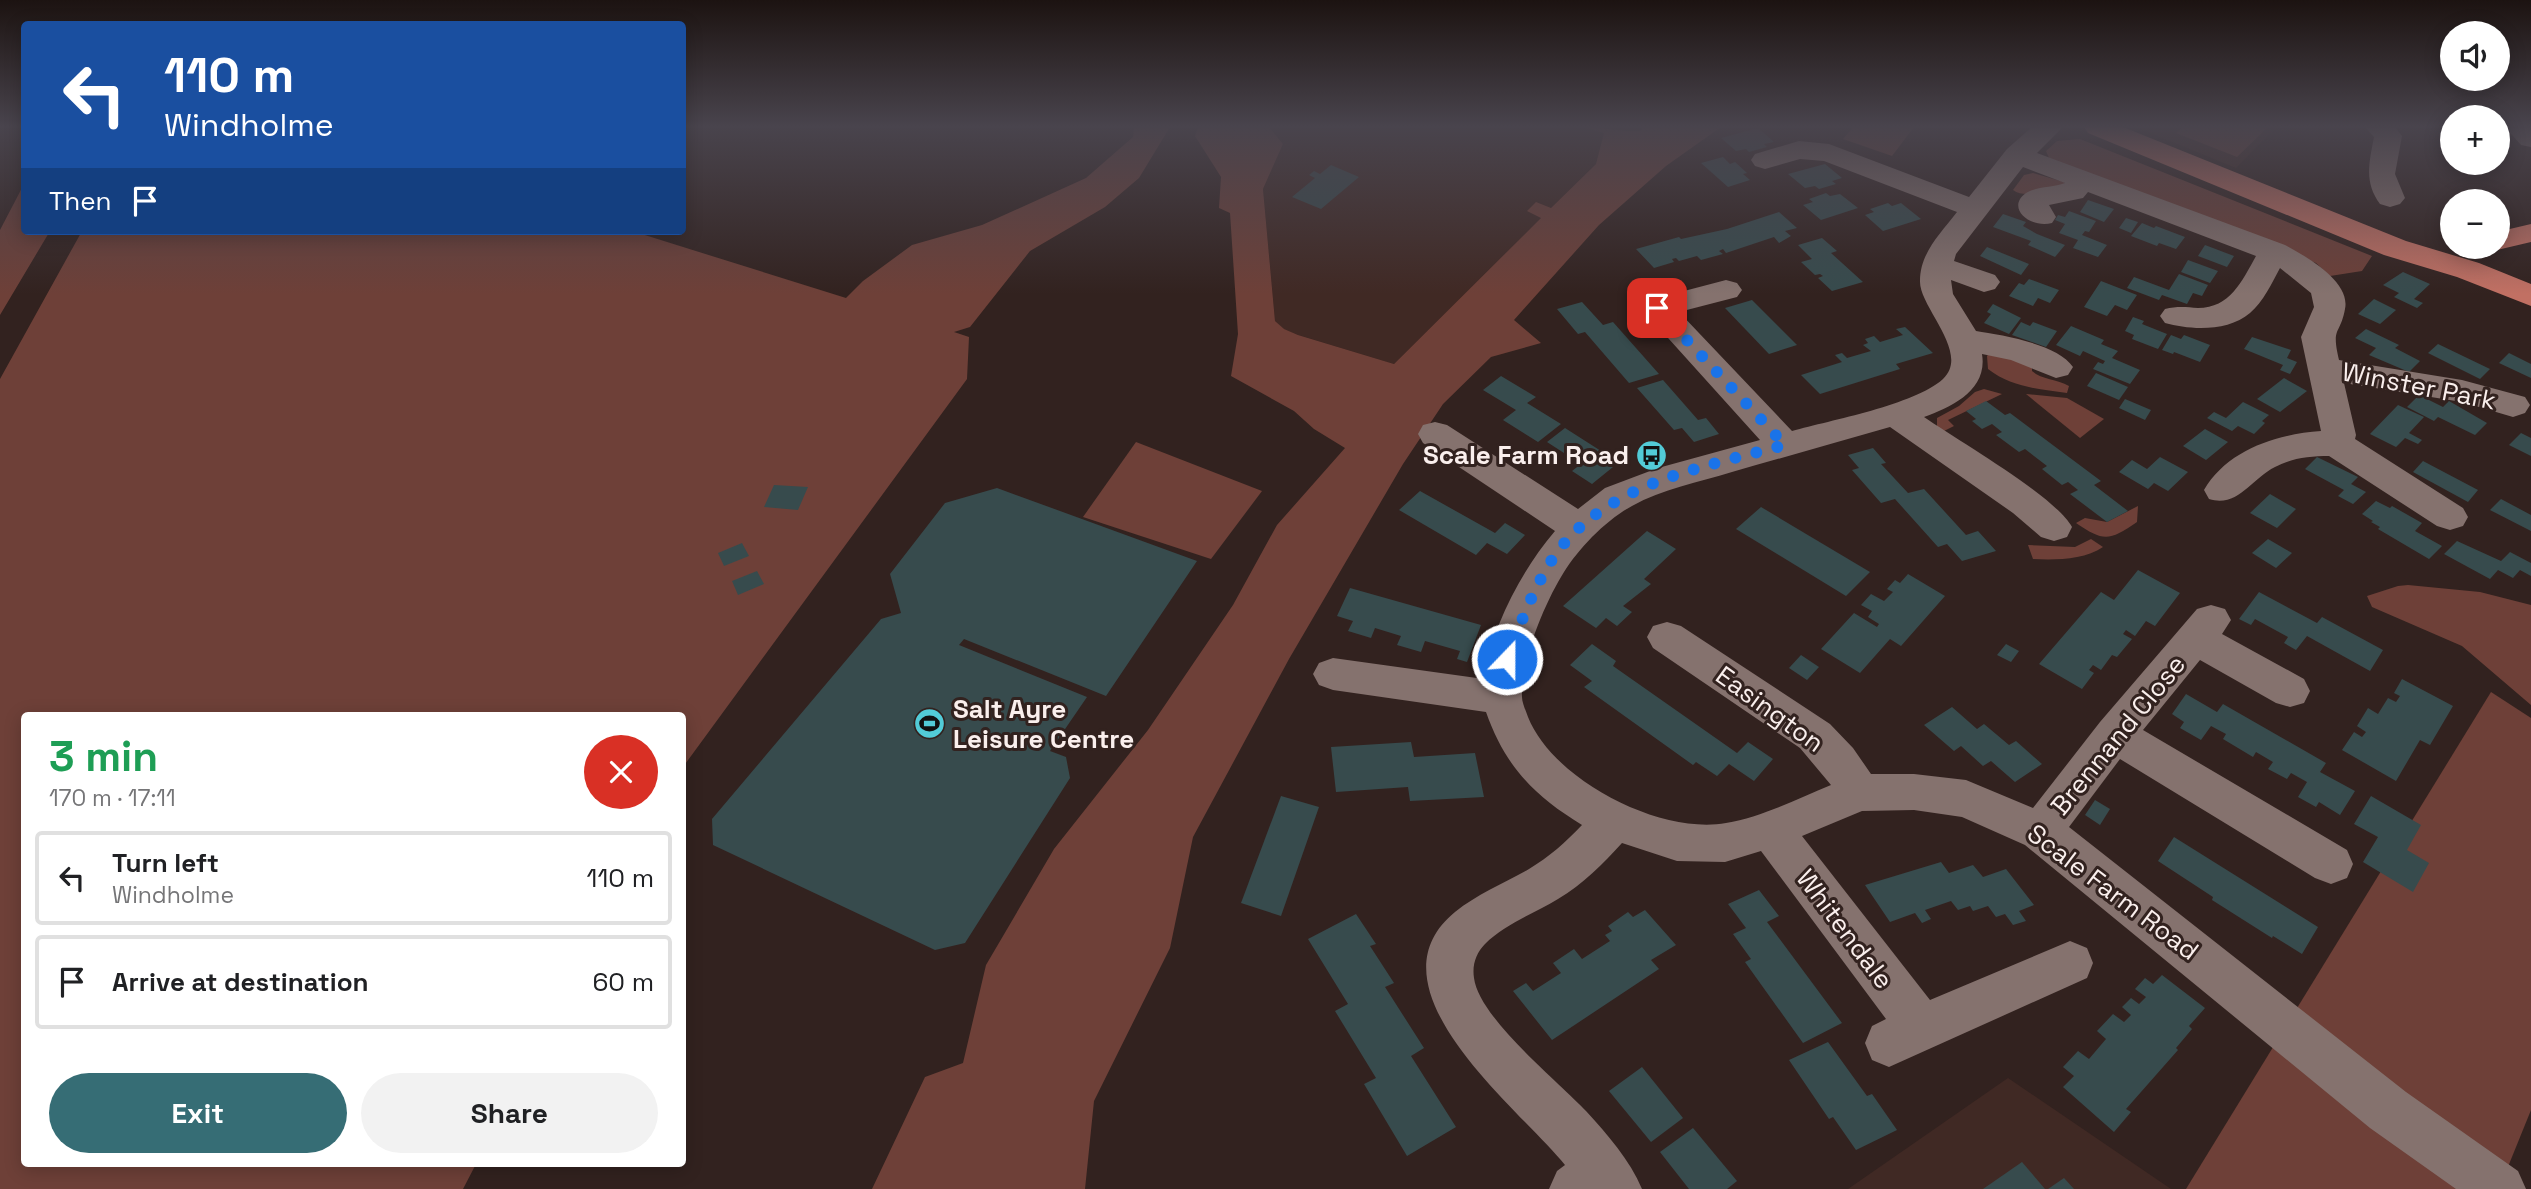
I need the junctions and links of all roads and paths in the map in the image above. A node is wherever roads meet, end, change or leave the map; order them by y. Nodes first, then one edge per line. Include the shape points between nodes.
1 (1906, 182) edge
2 (1996, 182) edge
3 (2081, 182) edge
4 (2086, 182) edge
5 (2234, 182) edge
6 (2384, 182) edge
7 (2390, 198) dead end
8 (1975, 209) junction
9 (2041, 218) dead end
10 (2336, 224) junction
11 (2531, 235) edge
12 (2510, 239) edge
13 (2440, 242) edge
14 (2274, 253) junction
15 (2531, 262) edge
16 (1936, 267) junction
17 (1984, 282) dead end
18 (1726, 290) dead end
19 (2531, 296) edge
20 (2176, 316) dead end
21 (1965, 341) junction
22 (2056, 367) dead end
23 (2325, 369) junction
24 (2513, 405) dead end
25 (1895, 414) junction
26 (1435, 434) dead end
27 (2335, 443) junction
28 (1785, 445) junction
29 (2222, 490) dead end
30 (2451, 517) dead end
31 (2054, 527) dead end
32 (1579, 528) junction
33 (1667, 637) dead end
34 (1333, 674) dead end
35 (2290, 691) dead end
36 (1501, 698) junction
37 (2115, 734) junction
38 (1860, 793) junction
39 (1614, 821) junction
40 (1770, 829) junction
41 (2041, 831) junction
42 (2331, 864) dead end
43 (2070, 962) dead end
44 (1597, 1183) edge
45 (2500, 1189) edge

1 - 8 street
2 - 8 street
3 - 9 street via 2073,192 2034,201
4 - 14 street, Winster Park
5 - 10 main road
6 - 7 street
8 - 16 street via 1941,253
10 - 13 main road
10 - 19 main road
11 - 12 main road
11 - 15 main road via 2526,252
14 - 20 street via 2232,312 2217,319
14 - 23 street, Winster Park via 2299,265 2326,290 2330,307 2317,337
16 - 17 street
16 - 21 street via 1936,292
18 - 28 street via 1657,308
21 - 22 street via 2001,344
21 - 25 street, Scale Farm Road via 1968,358 1955,389
23 - 24 street, Winster Park via 2462,391
23 - 27 street, Winster Park via 2339,435
25 - 28 street, Scale Farm Road
25 - 31 street
26 - 32 street
27 - 29 street via 2281,449 2258,457
27 - 30 street
28 - 32 street, Scale Farm Road via 1618,497
32 - 36 street, Scale Farm Road via 1549,564 1525,612 1507,659
33 - 38 street, Easington via 1815,736
34 - 36 street
35 - 37 street, Brennand Close via 2204,630
36 - 39 street, Scale Farm Road via 1515,736 1537,767 1576,799
37 - 41 street, Brennand Close
37 - 42 street
38 - 40 street, Scale Farm Road
38 - 41 street, Scale Farm Road via 1914,792 1966,799
39 - 40 street, Scale Farm Road via 1677,842 1725,843
39 - 44 street via 1568,867 1467,930 1452,949 1449,980 1467,1019 1507,1071 1568,1130
40 - 43 street, Whitendale via 1905,1035
41 - 45 street, Scale Farm Road via 2388,1110

